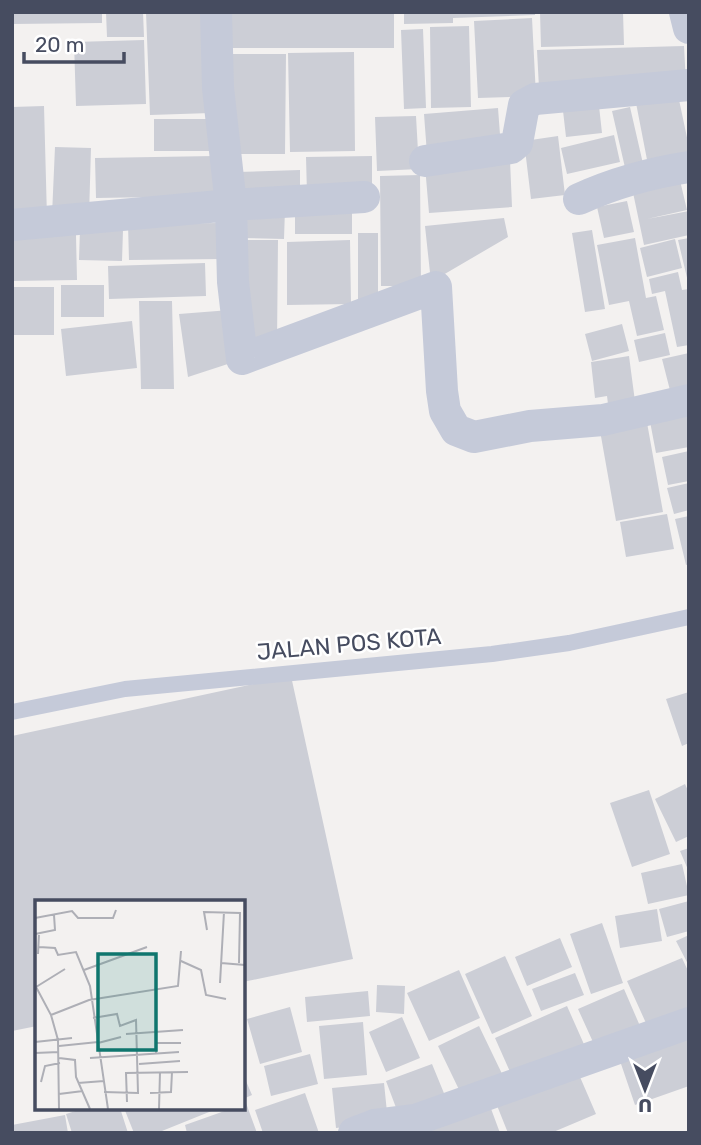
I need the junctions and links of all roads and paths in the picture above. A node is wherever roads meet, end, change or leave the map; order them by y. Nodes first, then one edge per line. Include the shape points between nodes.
1 (216, 12) edge
2 (685, 12) edge
3 (689, 29) edge
4 (689, 85) edge
5 (425, 161) dead end
6 (689, 167) edge
7 (364, 197) dead end
8 (579, 199) dead end
9 (231, 205) junction
10 (12, 225) edge
11 (689, 400) edge
12 (689, 617) edge
13 (12, 712) edge
14 (689, 1023) edge
15 (354, 1133) edge

1 - 9 street via 218,88
2 - 3 street
4 - 5 street via 535,99 524,105 517,143 511,148
6 - 8 street via 643,176
7 - 9 street
9 - 10 street
9 - 11 street via 233,282 243,359 436,287 442,391 445,411 456,430 474,437 530,426 603,420
12 - 13 lane, JALAN POS KOTA via 543,647 138,688
14 - 15 street via 415,1120

